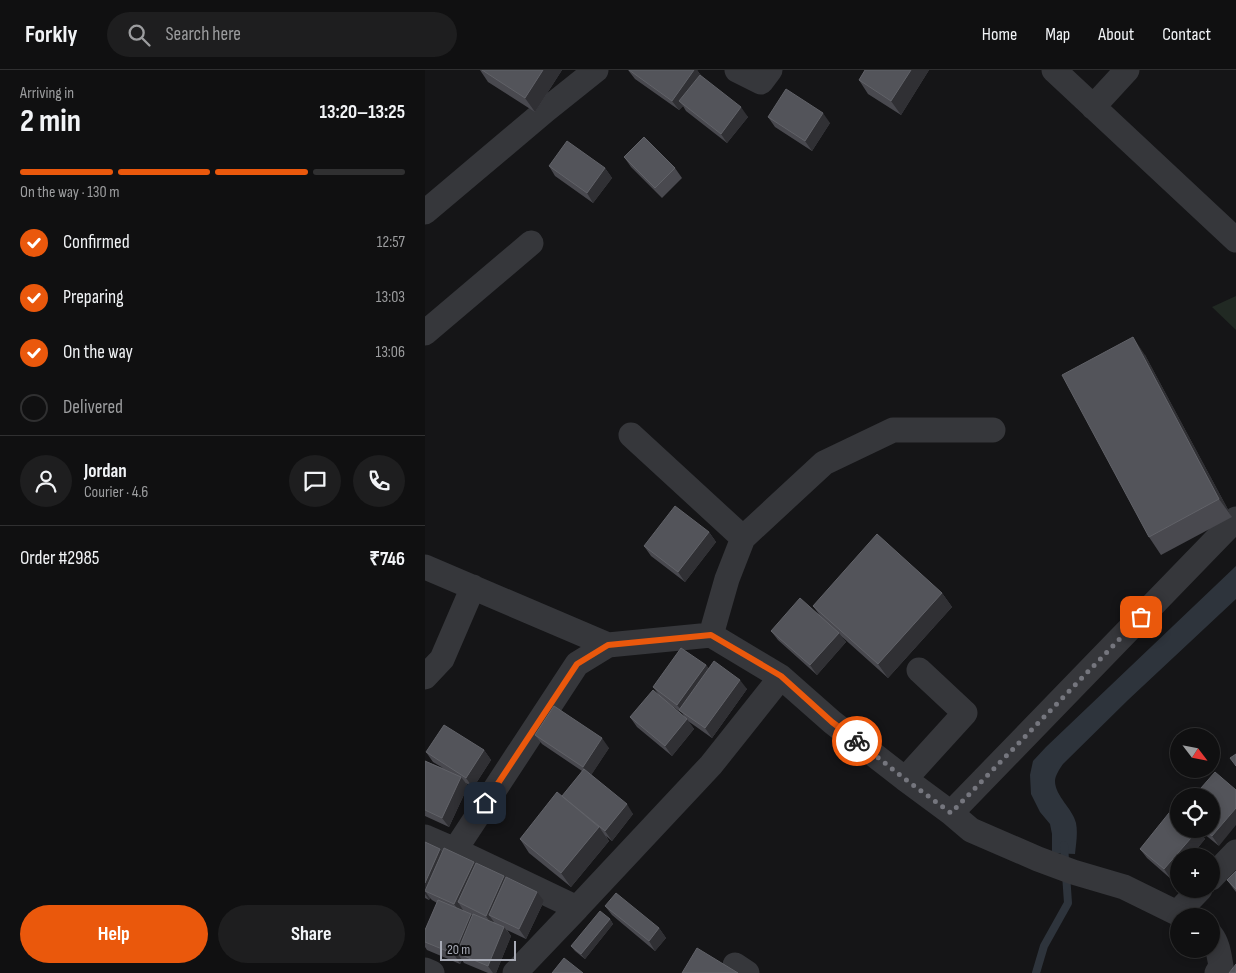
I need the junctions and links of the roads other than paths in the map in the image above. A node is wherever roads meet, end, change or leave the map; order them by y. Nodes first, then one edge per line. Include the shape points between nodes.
1 (596, 70) edge
2 (737, 70) edge
3 (770, 70) edge
4 (1054, 70) edge
5 (1127, 70) edge
6 (1093, 107) junction
7 (425, 212) edge
8 (1236, 240) edge
9 (531, 244) dead end
10 (425, 333) edge
11 (993, 430) dead end
12 (631, 435) dead end
13 (1236, 519) edge
14 (743, 538) junction
15 (425, 567) edge
16 (473, 587) junction
17 (711, 635) junction
18 (608, 645) junction
19 (919, 670) dead end
20 (781, 676) junction
21 (425, 677) edge
22 (905, 779) junction
23 (951, 813) junction
24 (425, 837) edge
25 (455, 850) junction
26 (1236, 852) edge
27 (1220, 869) edge
28 (1193, 898) edge
29 (577, 908) junction
30 (1185, 908) edge
31 (1170, 909) edge
32 (1220, 958) edge
33 (425, 970) edge
34 (432, 973) edge
35 (515, 973) edge
36 (1217, 973) edge

1 - 7 street
2 - 3 street via 761,82
4 - 6 street
5 - 6 street
6 - 8 street
9 - 10 street
11 - 14 street via 893,430 824,463
12 - 14 street
13 - 23 street
14 - 17 street
15 - 16 street
16 - 18 street
16 - 21 street via 442,659
17 - 18 street
17 - 20 street
18 - 25 street via 577,664
19 - 22 street via 965,713
20 - 22 street via 832,722
20 - 29 street via 711,765
22 - 23 street
23 - 31 street via 971,830 1065,869 1124,887
24 - 25 street
25 - 29 street
26 - 27 street
28 - 30 street
29 - 35 street
32 - 36 street via 1221,966
33 - 34 street

